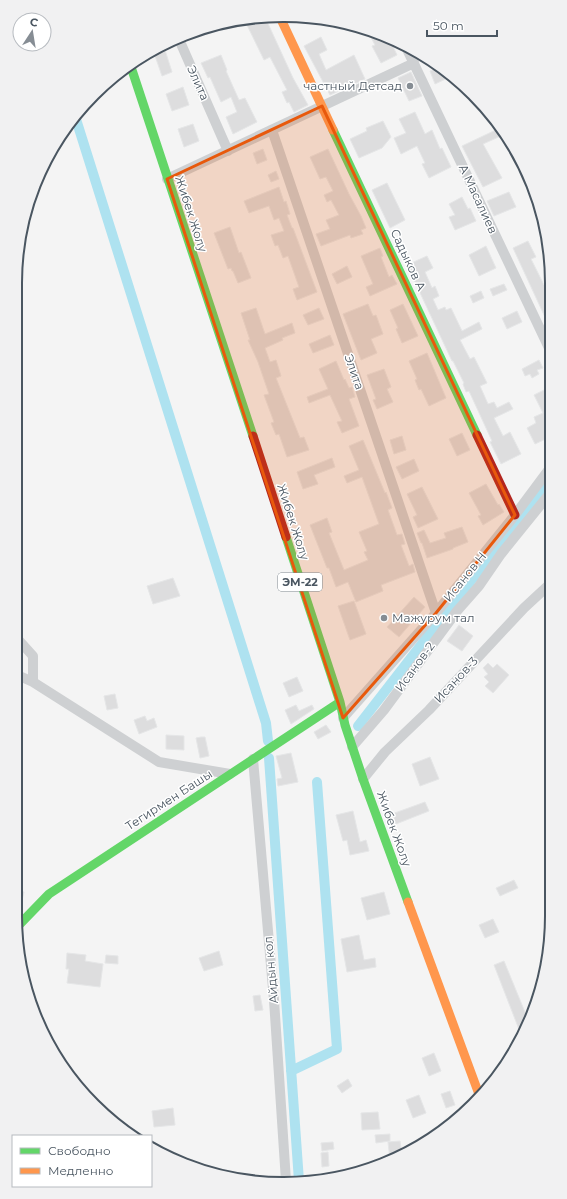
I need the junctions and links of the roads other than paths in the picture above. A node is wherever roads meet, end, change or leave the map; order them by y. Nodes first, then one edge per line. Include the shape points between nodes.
1 (282, 22) edge
2 (181, 43) edge
3 (410, 55) edge
4 (414, 64) junction
5 (132, 70) edge
6 (322, 106) junction
7 (272, 130) junction
8 (228, 151) junction
9 (167, 179) junction
10 (545, 339) edge
11 (545, 475) edge
12 (545, 498) edge
13 (515, 515) junction
14 (545, 589) edge
15 (436, 613) junction
16 (22, 644) edge
17 (22, 677) edge
18 (33, 682) junction
19 (340, 702) junction
20 (343, 718) junction
21 (352, 747) junction
22 (253, 759) junction
23 (230, 774) junction
24 (363, 779) junction
25 (22, 922) edge
26 (478, 1090) edge
27 (286, 1177) edge

1 - 6 main road, Садыков А
2 - 8 street, Элита
3 - 4 street, А Масалиев
4 - 6 street
4 - 10 street, А Масалиев
5 - 9 main road, Жибек Жолу / ЭМ-22
6 - 7 street
6 - 13 main road, Садыков А
7 - 8 street
7 - 15 street, Элита
8 - 9 street
9 - 19 main road, Жибек Жолу / ЭМ-22
11 - 13 street, Исанов Н
12 - 21 street, Исанов-2 via 384,710
13 - 15 street, Исанов Н
14 - 24 street, Исанов-3 via 429,710 385,752
15 - 20 street, Исанов Н
16 - 18 street via 33,656
17 - 18 street
18 - 23 street via 159,762
19 - 20 main road, Жибек Жолу / ЭМ-22
19 - 22 main road, Тегирмен Башы
20 - 21 main road, Жибек Жолу / ЭМ-22
21 - 24 main road, Жибек Жолу / ЭМ-22
22 - 23 main road, Тегирмен Башы
22 - 27 street, Айдын кол
23 - 25 main road, Тегирмен Башы via 49,894
24 - 26 main road, Жибек Жолу / ЭМ-22

